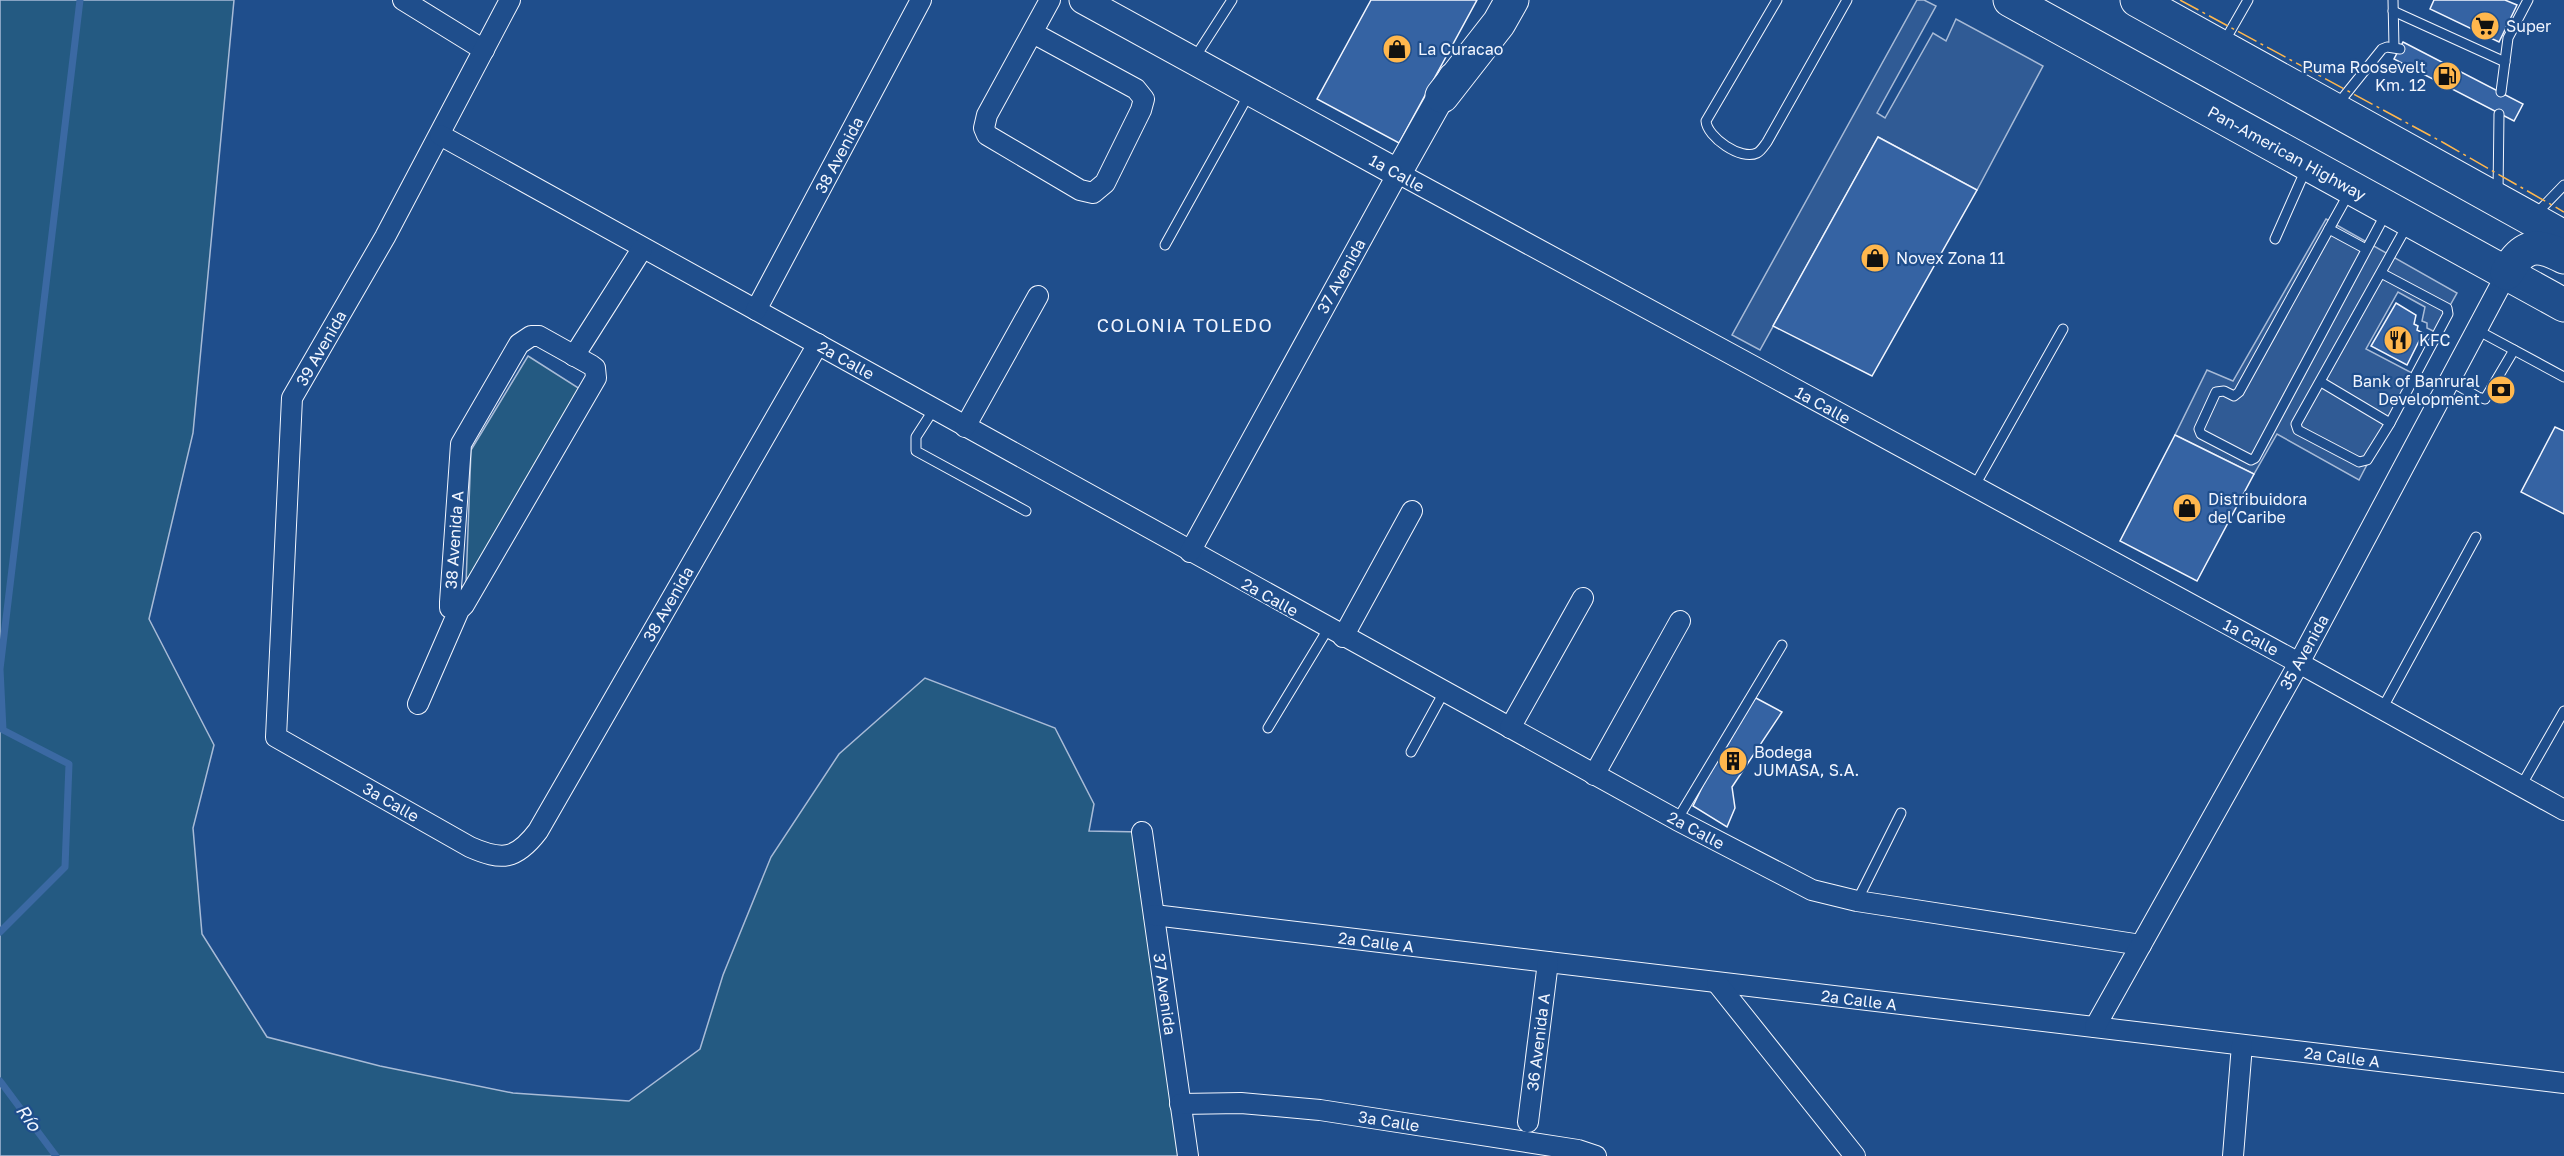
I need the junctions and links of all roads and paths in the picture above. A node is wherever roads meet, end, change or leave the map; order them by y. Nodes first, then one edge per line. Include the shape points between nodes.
1 (403, 0) edge
2 (510, 0) edge
3 (921, 0) edge
4 (1050, 0) edge
5 (1083, 0) edge
6 (1232, 0) edge
7 (1493, 0) edge
8 (1512, 0) edge
9 (1776, 0) edge
10 (1847, 0) edge
11 (2248, 0) edge
12 (2393, 0) edge
13 (2528, 0) edge
14 (2021, 3) edge
15 (2152, 3) edge
16 (2393, 11) junction
17 (1033, 33) junction
18 (2222, 47) junction
19 (484, 50) junction
20 (1193, 61) junction
21 (2505, 62) junction
22 (1250, 92) junction
23 (2501, 92) dead end
24 (1442, 96) junction
25 (2334, 109) junction
26 (2499, 114) dead end
27 (440, 135) junction
28 (2308, 165) junction
29 (1398, 173) junction
30 (2564, 185) edge
31 (2352, 188) junction
32 (2498, 200) junction
33 (2400, 214) junction
34 (2531, 219) junction
35 (2329, 229) junction
36 (2564, 237) edge
37 (2275, 239) dead end
38 (1165, 245) dead end
39 (642, 249) junction
40 (2366, 249) junction
41 (2564, 257) edge
42 (2381, 273) junction
43 (2507, 273) junction
44 (1038, 296) dead end
45 (2564, 305) edge
46 (756, 310) junction
47 (2063, 329) dead end
48 (2476, 330) junction
49 (818, 344) junction
50 (2514, 350) junction
51 (574, 356) junction
52 (2564, 377) edge
53 (2450, 381) junction
54 (2321, 382) junction
55 (934, 409) junction
56 (2390, 423) junction
57 (965, 427) junction
58 (1974, 487) junction
59 (1026, 511) dead end
60 (1412, 511) dead end
61 (2476, 537) dead end
62 (1190, 552) junction
63 (1583, 598) dead end
64 (459, 610) junction
65 (1680, 621) dead end
66 (1335, 633) junction
67 (1782, 645) dead end
68 (2299, 663) junction
69 (1444, 692) junction
70 (418, 704) dead end
71 (2382, 709) junction
72 (2564, 711) edge
73 (1268, 728) dead end
74 (1510, 728) junction
75 (276, 737) joint
76 (1411, 752) dead end
77 (1594, 775) junction
78 (2521, 786) junction
79 (2564, 810) edge
80 (1901, 813) dead end
81 (1677, 820) junction
82 (1142, 832) dead end
83 (509, 855) joint
84 (1857, 901) junction
85 (1154, 915) junction
86 (2141, 945) junction
87 (1548, 962) junction
88 (1717, 983) junction
89 (2095, 1027) junction
90 (2242, 1045) junction
91 (2564, 1083) edge
92 (1180, 1104) junction
93 (1528, 1122) dead end
94 (1188, 1156) edge
95 (1596, 1156) edge
96 (1855, 1156) edge
97 (2234, 1156) edge

1 - 19 street
2 - 19 street, 39 Avenida
3 - 46 street, 38 Avenida
4 - 17 street
5 - 20 street, 1a Calle
6 - 20 lane
7 - 24 street, 37 Avenida
8 - 24 highway via 1499,23
9 - 10 lane via 1706,121 1710,133 1727,147 1747,154 1757,153 1767,142
11 - 18 lane
12 - 16 lane
13 - 21 lane via 2508,38
14 - 28 highway, Pan-American Highway
15 - 18 highway
16 - 21 lane
16 - 25 lane via 2397,48 2382,49
17 - 17 street via 987,115 984,128 987,135 1080,190 1094,193 1105,183 1142,110 1143,99 1136,89
18 - 25 highway
19 - 27 street, 39 Avenida
20 - 22 street, 1a Calle
21 - 23 lane
22 - 29 street, 1a Calle
22 - 38 lane
24 - 29 street, 37 Avenida
25 - 32 highway
26 - 32 lane
27 - 39 street, 2a Calle
27 - 75 street, 39 Avenida via 292,398
28 - 31 highway, Pan-American Highway
28 - 37 lane
29 - 58 street, 1a Calle
29 - 62 street, 37 Avenida
30 - 34 lane
31 - 33 highway, Pan-American Highway
31 - 35 lane
32 - 34 highway
33 - 40 lane
33 - 42 lane
33 - 43 highway, Pan-American Highway
34 - 36 highway
35 - 40 lane
35 - 40 lane via 2239,392 2234,396 2216,392 2199,429 2201,434 2255,458
39 - 46 street, 2a Calle
39 - 51 street
41 - 43 highway via 2541,248 2526,250
42 - 54 lane
42 - 56 lane via 2446,308 2448,314
43 - 45 highway, Pan-American Highway
43 - 48 street, 35 Avenida
44 - 57 street
46 - 49 street, 2a Calle
47 - 58 lane
48 - 50 lane
48 - 53 street, 35 Avenida
49 - 55 street, 2a Calle
49 - 83 street, 38 Avenida via 538,831 527,845
50 - 52 lane
50 - 53 lane via 2485,399
51 - 64 street, 38 Avenida A via 595,368 596,378
51 - 64 street, 38 Avenida A via 539,336 525,339 461,444 450,602 450,608
53 - 68 street, 35 Avenida
54 - 56 lane
54 - 56 lane via 2296,424 2298,430 2364,462
55 - 57 street, 2a Calle
55 - 59 lane via 916,437 916,451
57 - 62 street, 2a Calle
58 - 68 street, 1a Calle
60 - 66 street
61 - 71 lane
62 - 66 street, 2a Calle
63 - 74 street
64 - 70 street
65 - 77 street
66 - 69 street, 2a Calle
66 - 73 lane
67 - 81 lane
68 - 71 street, 1a Calle
68 - 86 street, 35 Avenida
69 - 74 street, 2a Calle
69 - 76 lane
71 - 78 street, 1a Calle
72 - 78 lane
74 - 77 street, 2a Calle
75 - 83 street, 3a Calle via 470,847 489,855
77 - 81 street, 2a Calle
78 - 79 street, 1a Calle
80 - 84 lane
81 - 84 street, 2a Calle via 1812,890
82 - 85 street, 37 Avenida
84 - 86 street, 2a Calle
85 - 87 street, 2a Calle A
85 - 92 street, 37 Avenida
86 - 89 street, 35 Avenida
87 - 88 street, 2a Calle A
87 - 93 street, 36 Avenida A
88 - 89 street, 2a Calle A
88 - 96 street
89 - 90 street, 2a Calle A
90 - 91 street, 2a Calle A
90 - 97 street
92 - 94 street, 37 Avenida
92 - 95 street, 3a Calle via 1241,1102 1320,1110

